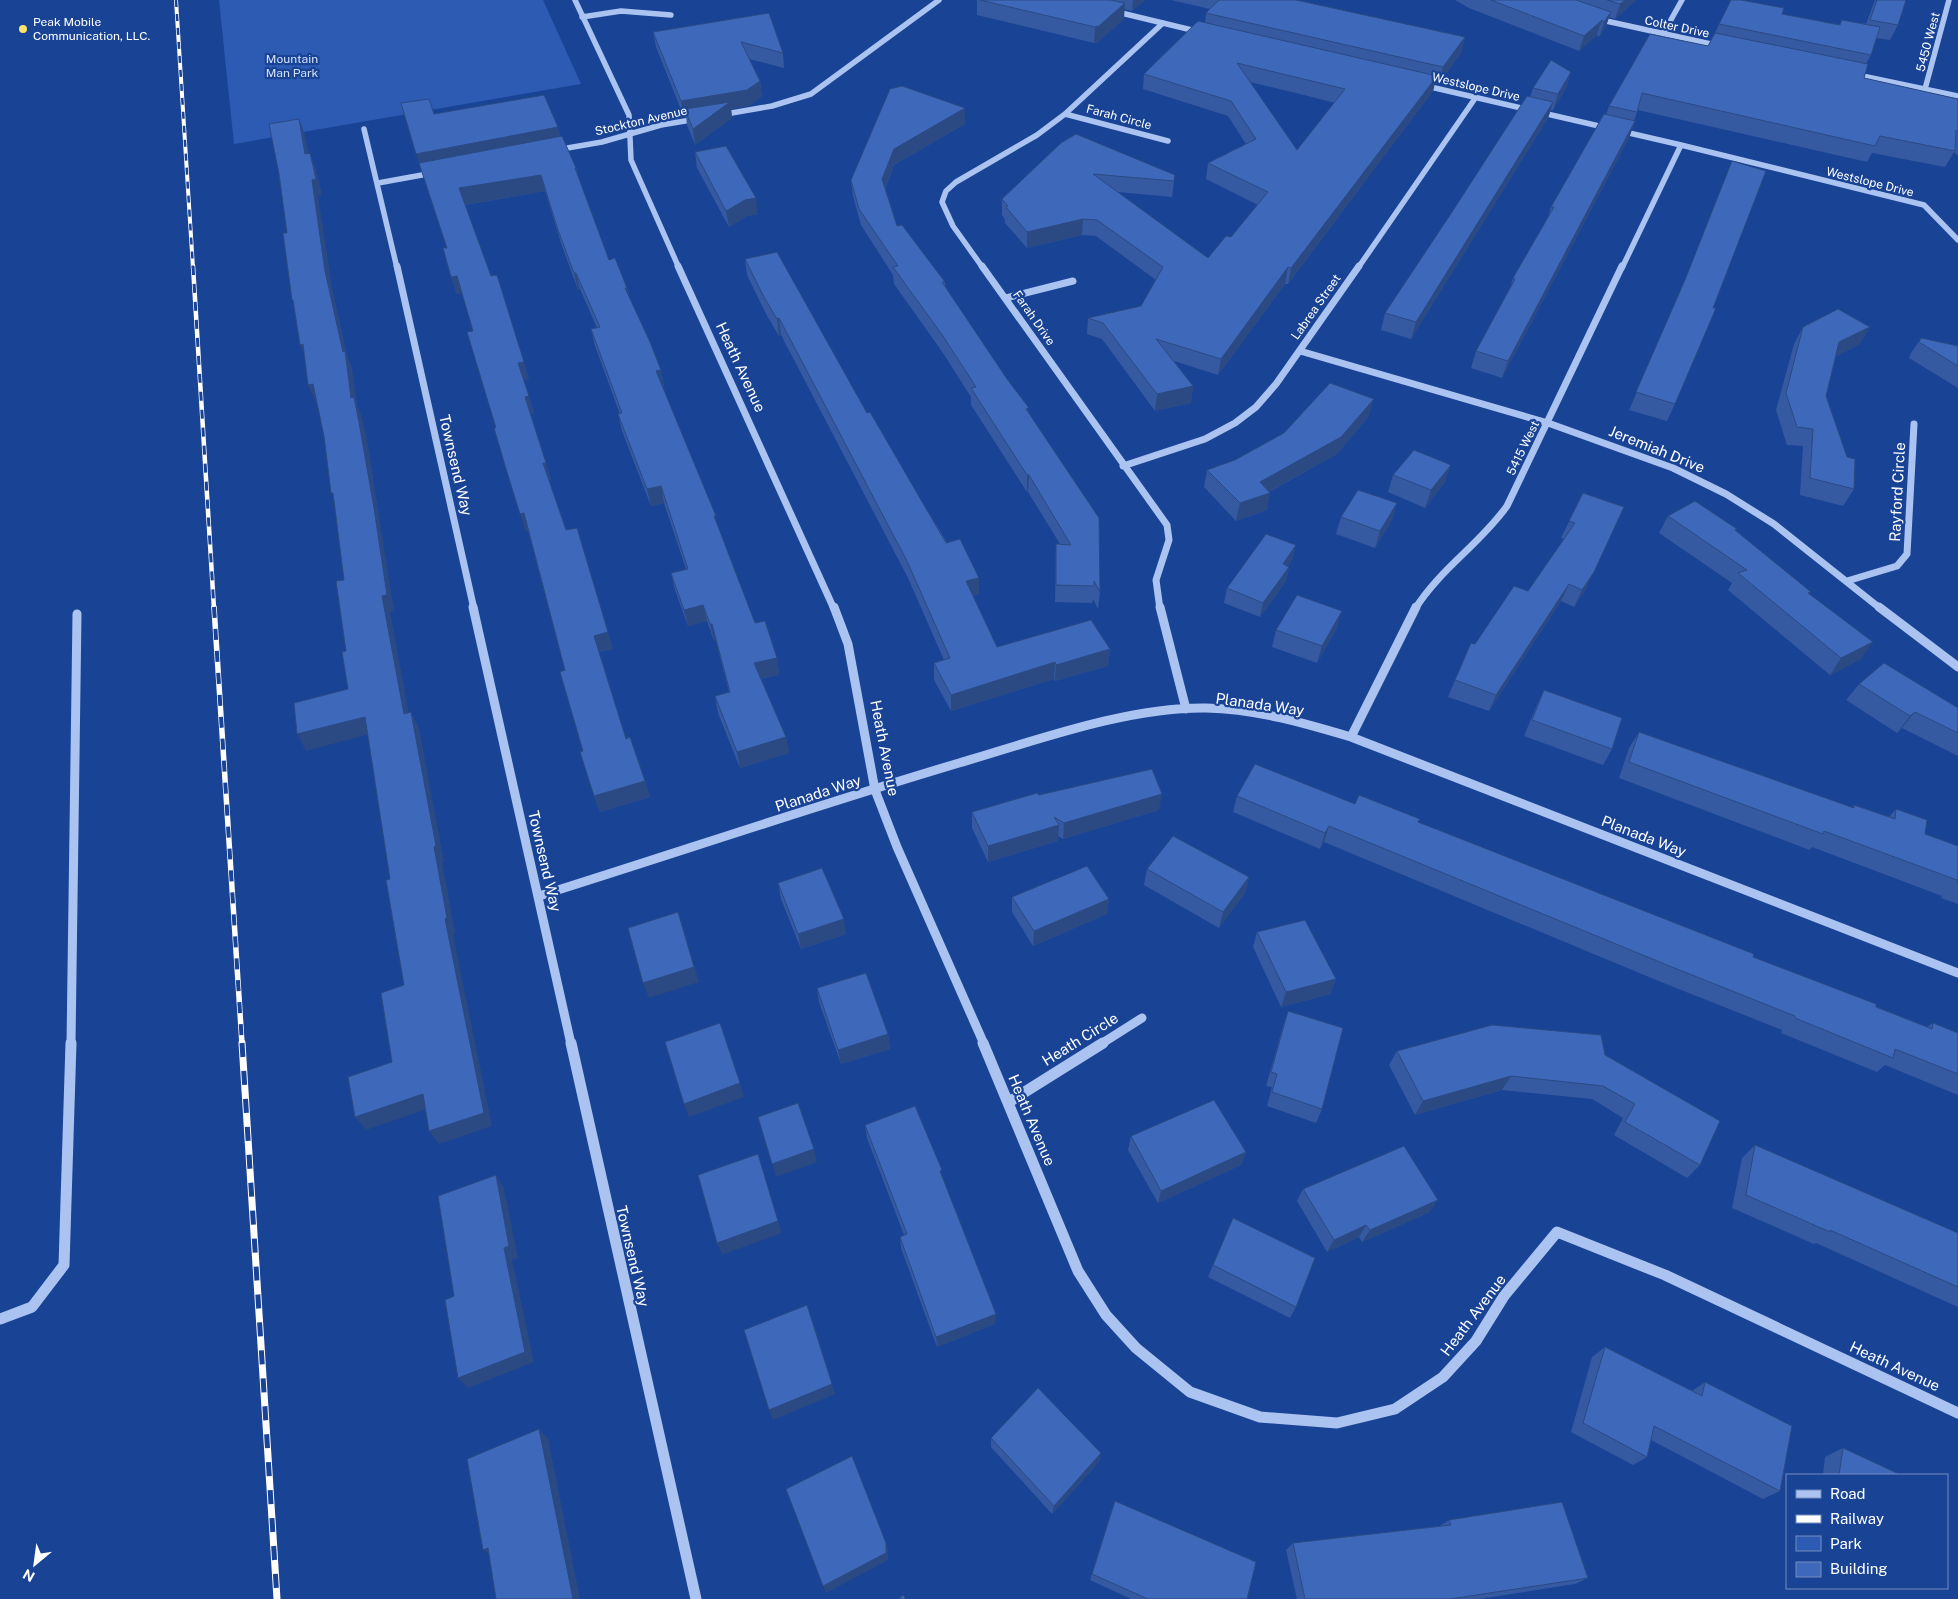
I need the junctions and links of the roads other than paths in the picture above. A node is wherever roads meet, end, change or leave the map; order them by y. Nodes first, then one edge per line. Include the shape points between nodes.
1 (575, 0) edge
2 (939, 0) edge
3 (1682, 0) edge
4 (1949, 0) edge
5 (1109, 10) edge
6 (671, 14) dead end
7 (582, 17) junction
8 (1591, 17) edge
9 (1163, 23) junction
10 (1211, 34) edge
11 (1663, 34) junction
12 (1731, 48) edge
13 (1848, 73) edge
14 (1419, 84) edge
15 (1926, 89) junction
16 (1958, 96) edge
17 (1476, 98) junction
18 (1065, 114) junction
19 (716, 116) edge
20 (707, 117) edge
21 (364, 129) dead end
22 (632, 134) junction
23 (1168, 141) dead end
24 (1681, 145) junction
25 (548, 151) edge
26 (440, 171) edge
27 (378, 183) junction
28 (1958, 240) edge
29 (1074, 281) dead end
30 (1006, 298) junction
31 (1300, 351) junction
32 (1548, 423) junction
33 (1914, 424) dead end
34 (1124, 466) junction
35 (1847, 581) junction
36 (77, 614) dead end
37 (1958, 667) edge
38 (1186, 709) junction
39 (1351, 737) junction
40 (875, 790) junction
41 (539, 896) junction
42 (1958, 973) edge
43 (1142, 1018) dead end
44 (1009, 1102) junction
45 (0, 1319) edge
46 (1958, 1413) edge
47 (696, 1599) edge

1 - 7 street, Heath Avenue
2 - 19 street via 811,94 772,106
3 - 11 street
4 - 15 street, 5450 West
5 - 9 street
6 - 7 street via 620,11
7 - 22 street, Heath Avenue via 630,115
8 - 11 street, Colter Drive
9 - 10 street
9 - 18 street, Farah Drive
11 - 12 street, Colter Drive
13 - 15 street
14 - 17 street, Westslope Drive
15 - 16 street
17 - 24 street, Westslope Drive
17 - 31 street, Labrea Street
18 - 23 street, Farah Circle
18 - 30 street, Farah Drive via 1037,135 956,182 946,191 942,202 953,226
20 - 22 street, Stockton Avenue
21 - 27 street, Townsend Way
22 - 25 street, Stockton Avenue
22 - 40 street, Heath Avenue via 631,160 639,181 826,588 848,644
24 - 28 street, Westslope Drive via 1924,205
24 - 32 street, 5415 West
26 - 27 street
27 - 41 street, Townsend Way
29 - 30 street
30 - 34 street, Farah Drive
31 - 32 street, Jeremiah Drive
31 - 34 street, Labrea Street via 1250,412 1189,445
32 - 35 street, Jeremiah Drive via 1673,468 1726,494 1774,524
32 - 39 street, 5415 West via 1507,506 1493,526 1427,590
33 - 35 street, Rayford Circle via 1907,554 1898,566
34 - 38 street, Farah Drive via 1167,525 1169,540 1156,580
35 - 37 street, Jeremiah Drive
36 - 45 street via 71,1052 64,1265 32,1307
38 - 39 street, Planada Way via 1242,712 1300,722
38 - 40 street, Planada Way via 1102,723
39 - 42 street, Planada Way
40 - 41 street, Planada Way
40 - 44 street, Heath Avenue via 896,847
41 - 47 street, Townsend Way
43 - 44 street, Heath Circle
44 - 46 street, Heath Avenue via 1078,1270 1106,1315 1136,1348 1190,1392 1260,1417 1337,1423 1395,1409 1443,1378 1476,1341 1504,1296 1556,1232 1665,1275

